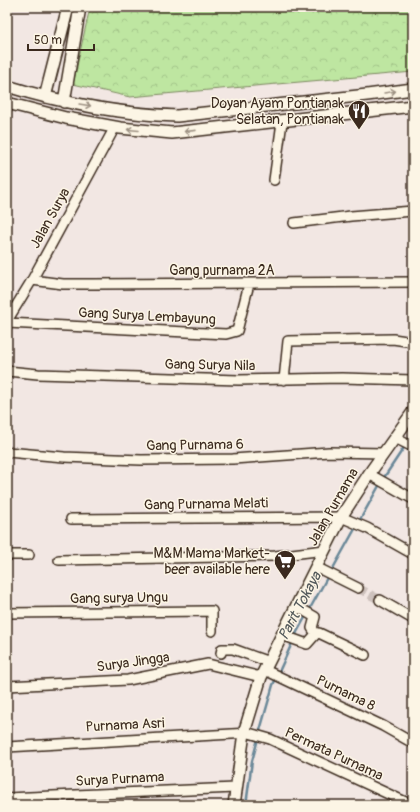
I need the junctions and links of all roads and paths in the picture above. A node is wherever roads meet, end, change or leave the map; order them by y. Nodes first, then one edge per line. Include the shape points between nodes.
1 (67, 10) edge
2 (80, 12) edge
3 (7, 86) edge
4 (413, 88) edge
5 (367, 95) junction
6 (45, 98) junction
7 (64, 102) junction
8 (7, 104) edge
9 (413, 106) edge
10 (368, 111) junction
11 (177, 116) junction
12 (281, 124) junction
13 (115, 127) junction
14 (172, 133) junction
15 (274, 180) dead end
16 (413, 211) edge
17 (294, 223) dead end
18 (32, 280) junction
19 (413, 282) edge
20 (249, 284) junction
21 (7, 322) edge
22 (413, 342) edge
23 (7, 371) edge
24 (284, 380) junction
25 (413, 380) edge
26 (413, 412) edge
27 (397, 439) junction
28 (413, 447) edge
29 (7, 452) edge
30 (384, 453) junction
31 (372, 476) junction
32 (413, 499) edge
33 (345, 518) junction
34 (71, 519) dead end
35 (325, 550) junction
36 (413, 554) edge
37 (7, 555) edge
38 (29, 555) dead end
39 (59, 560) dead end
40 (318, 568) junction
41 (358, 588) tunnel mouth
42 (380, 600) tunnel mouth
43 (298, 607) junction
44 (7, 613) edge
45 (413, 619) edge
46 (212, 631) dead end
47 (316, 634) junction
48 (282, 635) junction
49 (221, 653) dead end
50 (365, 655) dead end
51 (265, 670) junction
52 (7, 686) edge
53 (246, 733) junction
54 (413, 743) edge
55 (7, 747) edge
56 (235, 788) junction
57 (7, 798) edge
58 (234, 805) edge
59 (412, 805) edge

1 - 2 street
1 - 6 street
2 - 7 street
3 - 6 street
5 -> 4 street
5 - 10 street
5 - 11 street
6 - 7 street
7 -> 11 street via 147,115
8 - 13 street
9 - 10 street
10 - 12 street
11 - 14 street
12 -> 14 street
12 - 15 street
14 -> 13 street
13 - 18 street, Jalan Surya
16 - 17 street
18 - 20 street, Gang purnama 2A via 63,284
18 - 21 street, Jalan Surya
19 - 20 street, Gang purnama 2A
20 - 21 street, Gang Surya Lembayung via 237,331 226,334
22 - 24 street via 394,339 288,342
23 - 24 street, Gang Surya Nila via 101,377
24 - 25 street, Gang Surya Nila
26 - 27 street, Jalan Purnama
27 - 28 street
27 - 30 street, Jalan Purnama
29 - 30 street, Gang Purnama 6 via 141,460 233,459 329,452
30 - 31 street, Jalan Purnama
31 - 32 street
31 - 33 street, Jalan Purnama
33 - 34 street, Gang Purnama Melati
33 - 35 street, Jalan Purnama
33 - 36 street
35 - 39 street via 275,556
35 - 40 street, Jalan Purnama
37 - 38 street
40 - 41 street
40 - 43 street, Jalan Purnama
42 - 45 street
43 - 47 street via 316,619 312,629
43 - 48 street, Jalan Purnama
44 - 46 street, Gang surya Ungu via 212,611
47 - 48 street via 307,644
47 - 50 street via 327,636
48 - 51 street, Jalan Purnama
49 - 51 street via 222,649 234,649
51 - 52 street, Surya Jingga via 208,664 128,680
51 - 53 street, Jalan Purnama
51 - 54 street, Purnama 8
53 - 55 street, Purnama Asri
53 - 56 street, Jalan Purnama
53 - 59 street, Permata Purnama via 270,739
56 - 57 street, Surya Purnama
56 - 58 street, Jalan Purnama

